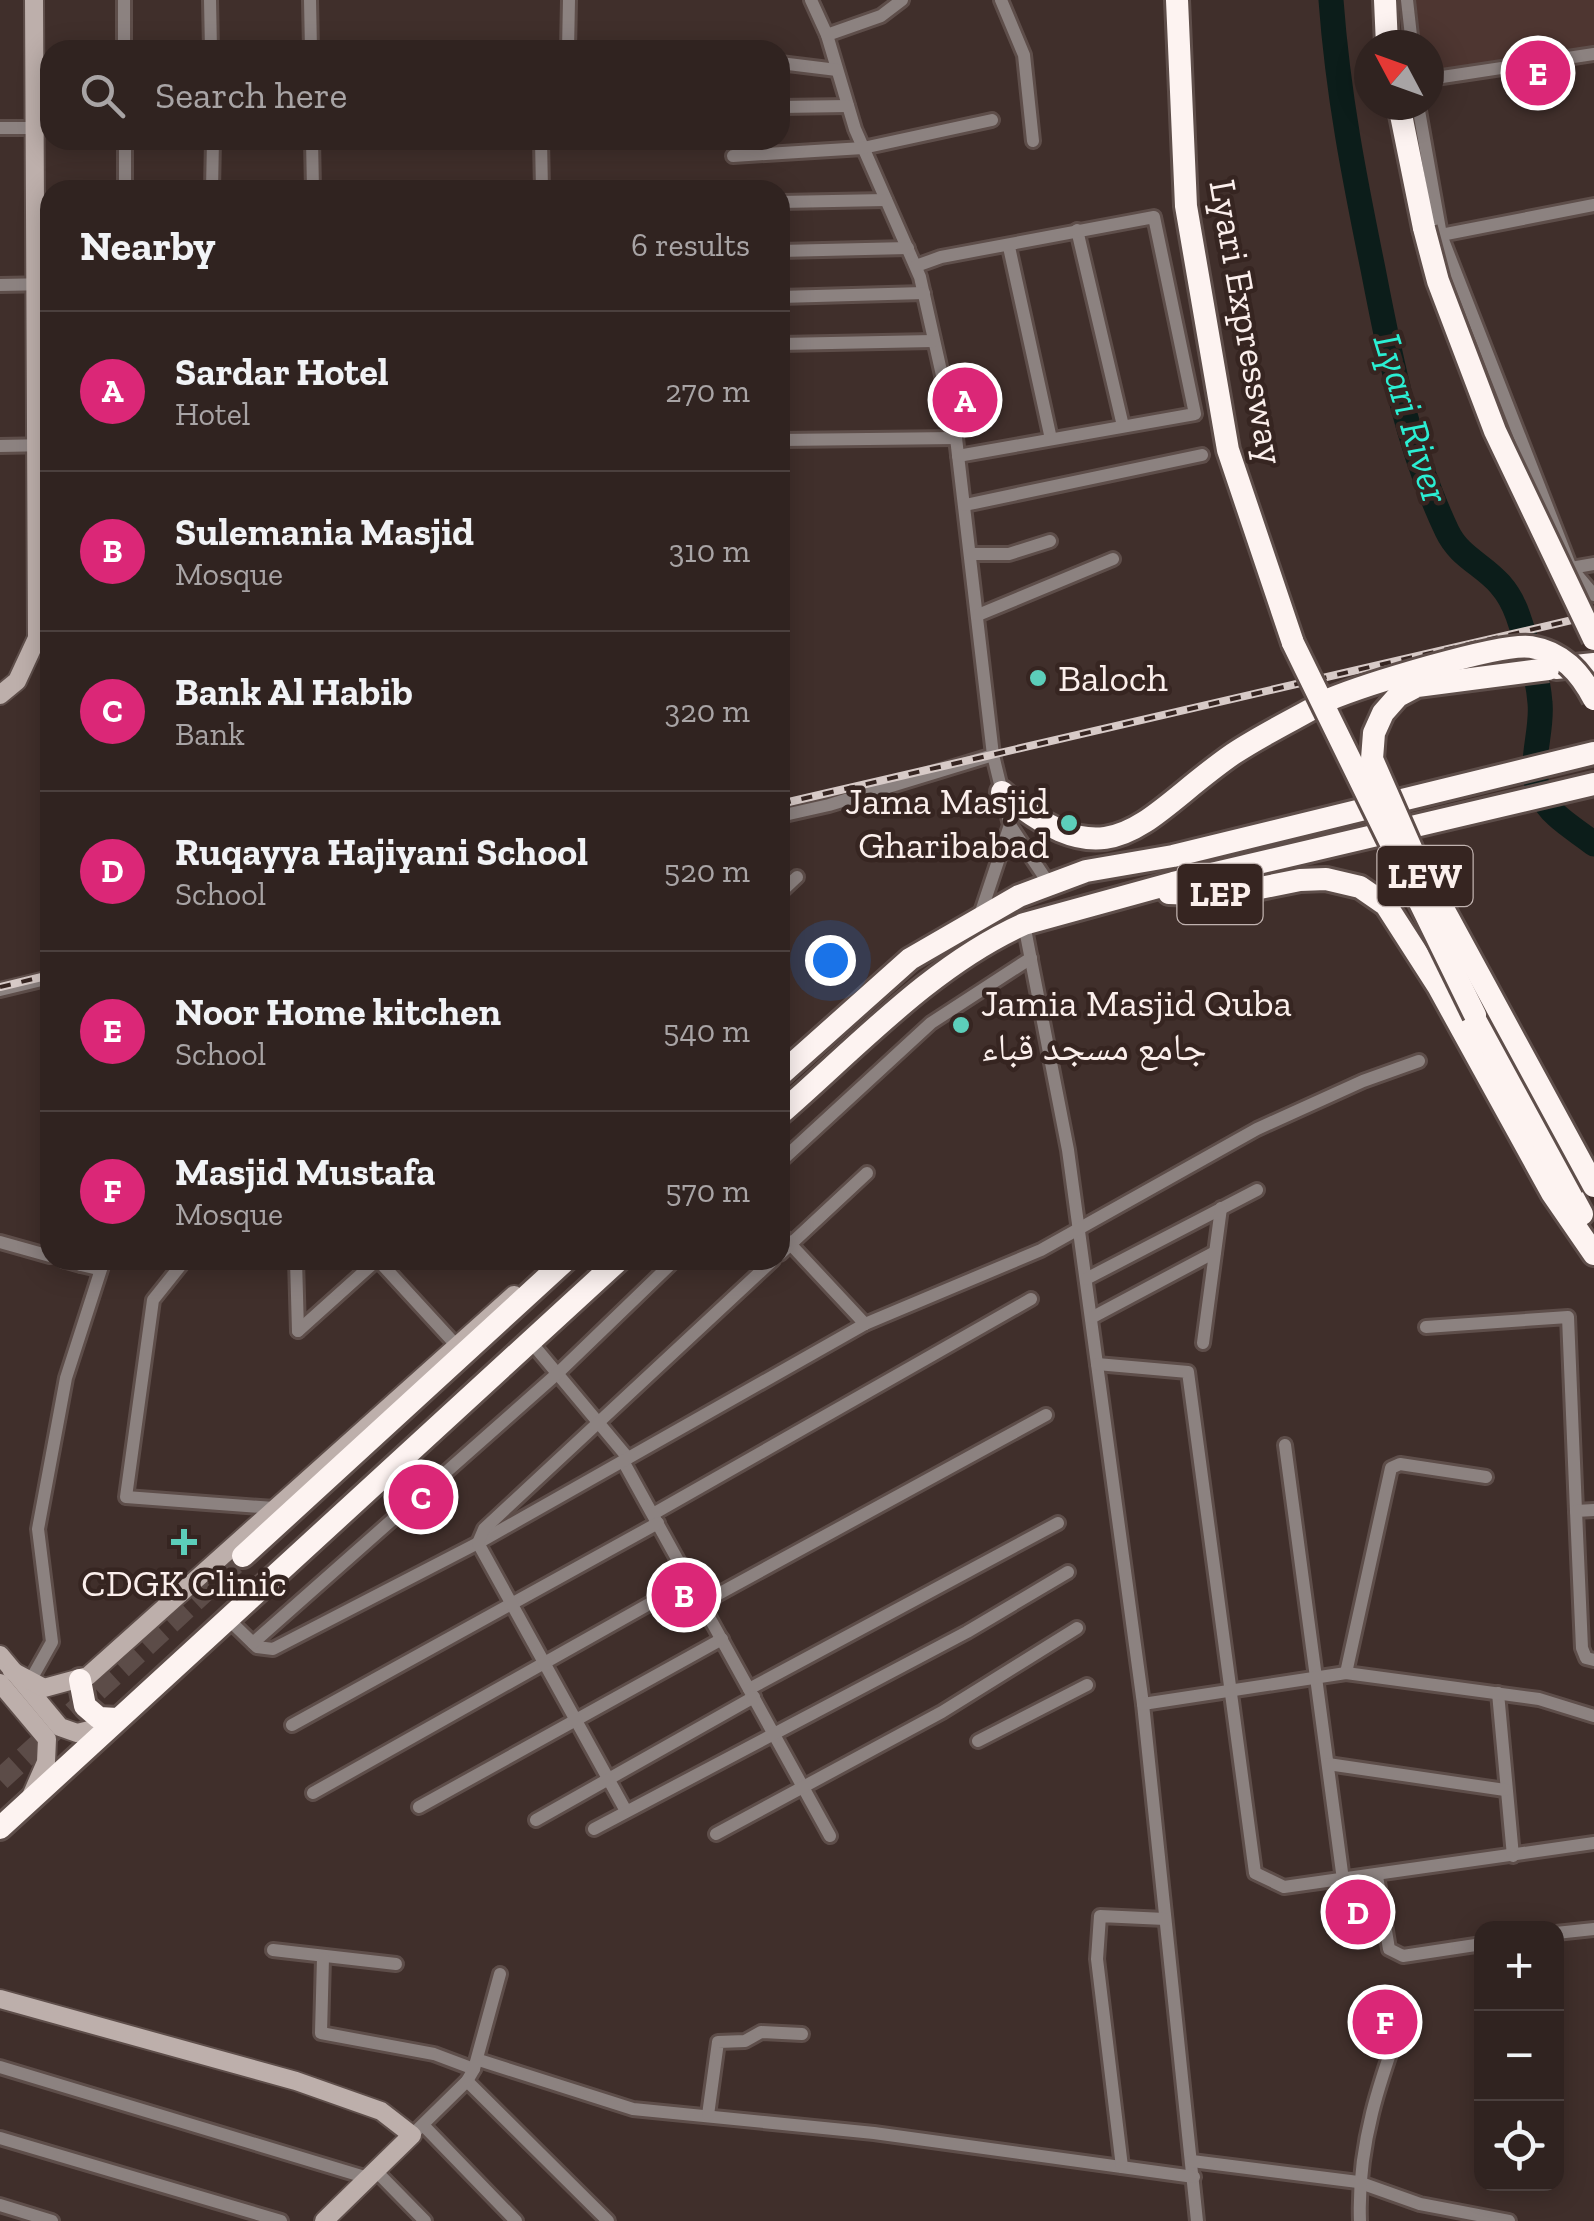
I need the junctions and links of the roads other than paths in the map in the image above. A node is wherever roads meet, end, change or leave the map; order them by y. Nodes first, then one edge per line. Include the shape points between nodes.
1 (34, 0) edge
2 (124, 0) edge
3 (210, 0) edge
4 (310, 0) edge
5 (569, 0) edge
6 (811, 0) edge
7 (902, 0) edge
8 (1000, 0) edge
9 (1176, 0) edge
10 (1385, 0) edge
11 (1407, 0) edge
12 (1386, 30) edge
13 (1410, 30) edge
14 (827, 35) junction
15 (124, 40) edge
16 (211, 40) edge
17 (311, 40) edge
18 (568, 40) edge
19 (1594, 54) edge
20 (790, 64) edge
21 (838, 70) junction
22 (1444, 77) edge
23 (40, 96) edge
24 (848, 106) junction
25 (790, 107) edge
26 (992, 120) dead end
27 (1402, 120) edge
28 (1421, 120) edge
29 (0, 128) edge
30 (40, 128) edge
31 (1033, 141) dead end
32 (863, 148) junction
33 (42, 150) edge
34 (125, 150) edge
35 (213, 150) edge
36 (312, 150) edge
37 (542, 150) edge
38 (733, 156) dead end
39 (43, 180) edge
40 (125, 180) edge
41 (212, 180) edge
42 (313, 180) edge
43 (542, 180) edge
44 (886, 200) junction
45 (790, 202) edge
46 (1594, 205) edge
47 (1077, 230) junction
48 (1440, 234) junction
49 (1009, 247) junction
50 (908, 248) junction
51 (790, 251) edge
52 (916, 266) junction
53 (40, 284) edge
54 (0, 285) edge
55 (924, 294) junction
56 (790, 297) edge
57 (933, 342) junction
58 (790, 344) edge
59 (1123, 426) junction
60 (956, 438) junction
61 (1051, 439) junction
62 (790, 440) edge
63 (40, 445) edge
64 (0, 446) edge
65 (1202, 455) dead end
66 (958, 456) junction
67 (965, 505) junction
68 (1050, 541) dead end
69 (971, 554) junction
70 (1113, 559) dead end
71 (1594, 564) edge
72 (1571, 568) junction
73 (40, 574) edge
74 (1594, 595) edge
75 (978, 615) junction
76 (1594, 639) edge
77 (1594, 664) edge
78 (0, 696) edge
79 (1594, 699) edge
80 (1594, 753) edge
81 (993, 755) junction
82 (1594, 784) edge
83 (1002, 792) junction
84 (790, 814) edge
85 (1010, 825) junction
86 (1136, 828) junction
87 (1086, 872) junction
88 (797, 877) dead end
89 (1300, 880) joint
90 (790, 884) edge
91 (1051, 886) junction
92 (1139, 892) junction
93 (1020, 896) junction
94 (980, 915) junction
95 (1024, 924) junction
96 (1031, 958) junction
97 (40, 980) edge
98 (0, 990) edge
99 (1419, 1062) dead end
100 (790, 1066) edge
101 (790, 1105) edge
102 (790, 1153) edge
103 (867, 1173) dead end
104 (1594, 1186) edge
105 (1257, 1190) dead end
106 (1221, 1208) junction
107 (1079, 1229) junction
108 (1594, 1234) edge
109 (0, 1242) edge
110 (790, 1244) edge
111 (1215, 1252) junction
112 (40, 1253) edge
113 (790, 1254) edge
114 (1594, 1254) edge
115 (99, 1270) edge
116 (177, 1270) edge
117 (296, 1270) edge
118 (367, 1270) edge
119 (387, 1270) edge
120 (551, 1270) edge
121 (553, 1270) edge
122 (608, 1270) edge
123 (665, 1270) edge
124 (762, 1270) edge
125 (1086, 1278) junction
126 (1031, 1299) dead end
127 (1091, 1318) junction
128 (865, 1324) junction
129 (1426, 1327) dead end
130 (530, 1341) junction
131 (1203, 1343) dead end
132 (456, 1344) junction
133 (1097, 1364) junction
134 (558, 1372) junction
135 (1046, 1415) dead end
136 (598, 1419) junction
137 (1285, 1445) dead end
138 (626, 1459) junction
139 (1486, 1477) dead end
140 (274, 1508) junction
141 (1594, 1510) edge
142 (1576, 1511) junction
143 (655, 1519) junction
144 (1058, 1523) dead end
145 (478, 1543) junction
146 (242, 1556) tunnel mouth
147 (1068, 1572) dead end
148 (690, 1581) junction
149 (702, 1602) junction
150 (511, 1604) junction
151 (226, 1617) junction
152 (1077, 1628) dead end
153 (722, 1639) junction
154 (253, 1643) junction
155 (0, 1655) edge
156 (1594, 1660) edge
157 (544, 1663) junction
158 (1346, 1673) junction
159 (6, 1677) edge
160 (1316, 1678) junction
161 (80, 1680) junction
162 (29, 1683) junction
163 (1087, 1685) dead end
164 (1230, 1691) junction
165 (751, 1693) junction
166 (1498, 1693) junction
167 (1142, 1704) junction
168 (1594, 1716) edge
169 (575, 1719) junction
170 (113, 1722) junction
171 (292, 1725) dead end
172 (774, 1734) junction
173 (978, 1741) dead end
174 (1328, 1764) junction
175 (608, 1779) junction
176 (803, 1787) junction
177 (1505, 1790) junction
178 (314, 1793) dead end
179 (30, 1800) junction
180 (420, 1808) dead end
181 (626, 1811) junction
182 (536, 1820) dead end
183 (0, 1828) edge
184 (594, 1830) dead end
185 (716, 1834) dead end
186 (830, 1836) dead end
187 (1594, 1842) edge
188 (1513, 1856) junction
189 (1377, 1876) junction
190 (1343, 1880) junction
191 (1165, 1918) junction
192 (1594, 1929) edge
193 (1564, 1932) edge
194 (1474, 1945) edge
195 (273, 1950) dead end
196 (323, 1958) junction
197 (396, 1964) dead end
198 (500, 1974) dead end
199 (0, 2000) edge
200 (1406, 2008) dead end
201 (802, 2034) dead end
202 (0, 2067) edge
203 (473, 2070) junction
204 (708, 2115) junction
205 (417, 2130) junction
206 (0, 2138) edge
207 (1192, 2161) junction
208 (1122, 2167) junction
209 (372, 2174) junction
210 (1194, 2177) junction
211 (1358, 2182) junction
212 (0, 2206) edge
213 (328, 2220) edge
214 (52, 2221) edge
215 (280, 2221) edge
216 (425, 2221) edge
217 (516, 2221) edge
218 (608, 2221) edge
219 (1197, 2221) edge
220 (1360, 2221) edge
221 (1509, 2221) edge

1 - 23 street
2 - 15 street
3 - 16 street
4 - 17 street
5 - 18 street
6 - 14 street
7 - 14 street via 882,16
8 - 31 street via 1024,55
9 - 108 highway, Lyari Expressway / LEW, bridge via 1186,206 1228,450 1292,643 1407,884
10 - 12 highway
11 - 13 street
14 - 21 street
19 - 22 street
20 - 21 street
21 - 24 street
24 - 25 street
24 - 32 street
26 - 32 street
27 - 76 highway, bridge via 1449,313 1503,450
28 - 48 street
29 - 30 street
32 - 38 street
32 - 44 street
33 - 39 street
34 - 40 street
35 - 41 street
36 - 42 street
37 - 43 street
44 - 45 street
44 - 50 street
46 - 48 street
47 - 49 street
47 - 59 street
47 - 59 street via 1154,217 1195,414
48 - 72 street
49 - 52 street
49 - 61 street
50 - 51 street
50 - 52 street
52 - 55 street
53 - 54 street
55 - 56 street
55 - 57 street
57 - 58 street
57 - 60 street
59 - 61 street
60 - 62 street
60 - 66 street
61 - 66 street
63 - 64 street
65 - 67 street
66 - 67 street
67 - 69 street
68 - 69 street via 1009,554
69 - 75 street
70 - 75 street
71 - 72 street
72 - 74 street
73 - 78 street via 38,638 17,681
75 - 81 street
77 - 104 highway, LEW, bridge via 1417,686 1383,713 1372,760 1414,855
79 - 86 highway, bridge via 1562,658 1523,646 1387,680 1328,700 1232,754
80 - 87 highway
81 - 83 street
81 - 84 street
82 - 92 highway
83 - 85 street
83 - 86 highway via 1046,826 1070,834 1104,839
85 - 91 street
85 - 94 street
86 - 87 highway, LEP
87 - 91 highway
88 - 90 street
89 - 92 highway, LEP via 1225,894
89 - 114 highway, LEW via 1360,886 1386,905
91 - 93 highway
92 - 95 highway
93 - 94 highway
93 - 95 highway
94 - 100 highway via 910,960
95 - 96 street
95 - 101 highway via 922,990
96 - 102 street via 932,1023
96 - 107 street
97 - 98 street
99 - 107 street via 1257,1129
103 - 110 street
105 - 106 street
106 - 111 street
106 - 125 street
107 - 125 street
107 - 128 street
109 - 112 street
111 - 127 street
111 - 131 street
113 - 128 street
115 - 162 street via 66,1378 38,1529 52,1642
116 - 140 street via 153,1300 126,1497
117 - 118 street via 298,1331
119 - 132 street
120 - 132 street
121 - 146 highway
122 - 130 highway
123 - 134 street
124 - 136 street
125 - 127 street
126 - 143 street
127 - 133 street
128 - 138 street
129 - 142 street via 1568,1316
130 - 134 street
130 - 151 highway
132 - 140 street
133 - 164 street via 1188,1372
133 - 167 street
134 - 136 street
134 - 154 street
135 - 149 street
136 - 138 street
136 - 145 street via 484,1529
137 - 160 street
138 - 143 street
138 - 145 street
139 - 158 street via 1391,1468
140 - 161 street
141 - 142 street
142 - 156 street via 1582,1648
143 - 148 street
143 - 150 street
144 - 165 street
145 - 150 street
145 - 154 street via 273,1649
147 - 172 street
148 - 149 street
148 - 157 street
149 - 153 street
150 - 157 street
150 - 171 street
151 - 154 street
151 - 170 highway
152 - 176 street
153 - 165 street
153 - 169 street
155 - 159 street
157 - 169 street
157 - 178 street
158 - 160 street
158 - 166 street
159 - 162 street
159 - 170 street via 60,1726 77,1733
159 - 179 street via 48,1740
160 - 164 street
160 - 174 street
161 - 162 street via 44,1688
161 - 170 highway via 84,1706
163 - 173 street
164 - 167 street
164 - 190 street via 1255,1873 1284,1886
165 - 172 street
165 - 175 street
166 - 168 street
166 - 177 street
167 - 191 street
169 - 175 street
169 - 180 street
170 - 179 highway
172 - 176 street
172 - 181 street
174 - 177 street
174 - 190 street
175 - 181 street
175 - 182 street
176 - 185 street
176 - 186 street
177 - 188 street
179 - 183 highway
181 - 184 street
187 - 188 street
188 - 189 street
189 - 190 street
189 - 194 street via 1389,1949 1403,1956
191 - 207 street
191 - 208 street via 1100,1916 1097,1959
192 - 193 street
195 - 196 street
196 - 197 street
196 - 203 street via 321,2033 434,2054
198 - 203 street
199 - 205 street via 296,2081
200 - 211 street via 1373,2097
201 - 204 street via 761,2032 745,2041 718,2042
202 - 209 street
203 - 204 street via 632,2109
203 - 205 street
203 - 218 street
204 - 208 street
205 - 209 street
205 - 217 street
206 - 215 street
207 - 210 street
207 - 211 street
208 - 210 street
209 - 213 street
209 - 216 street
210 - 219 street
211 - 220 street
211 - 221 street via 1420,2204
212 - 214 street

